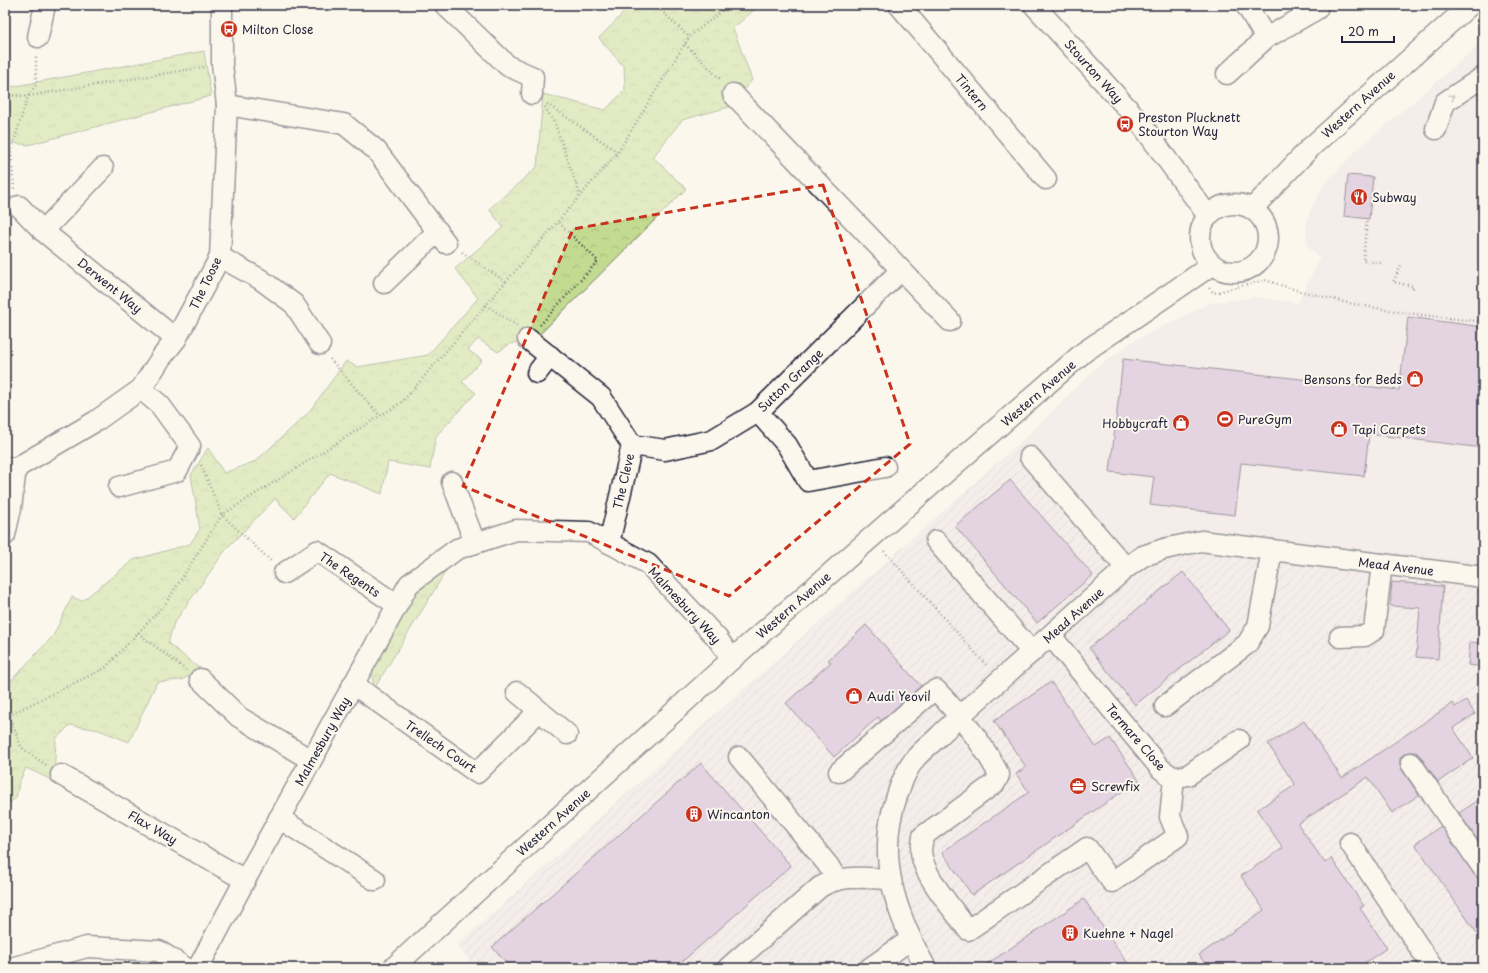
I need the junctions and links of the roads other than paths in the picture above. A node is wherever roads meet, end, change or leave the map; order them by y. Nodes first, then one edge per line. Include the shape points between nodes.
1 (45, 5) edge
2 (222, 5) edge
3 (445, 5) edge
4 (898, 5) edge
5 (1246, 5) edge
6 (1470, 5) edge
7 (1043, 8) edge
8 (1317, 10) dead end
9 (38, 37) road end
10 (1266, 38) junction
11 (1227, 74) dead end
12 (1483, 76) edge
13 (733, 94) road end
14 (536, 96) road end
15 (227, 105) junction
16 (1436, 129) dead end
17 (103, 168) dead end
18 (1046, 179) dead end
19 (19, 206) road end
20 (1252, 209) junction
21 (1208, 216) junction
22 (43, 231) junction
23 (220, 257) junction
24 (1212, 265) junction
25 (902, 270) junction
26 (384, 283) dead end
27 (950, 321) dead end
28 (176, 339) junction
29 (528, 339) road end
30 (320, 344) road end
31 (550, 356) junction
32 (537, 373) dead end
33 (141, 388) junction
34 (758, 412) junction
35 (632, 445) junction
36 (1030, 457) dead end
37 (885, 467) dead end
38 (10, 468) edge
39 (452, 482) dead end
40 (120, 487) dead end
41 (5, 535) edge
42 (936, 541) dead end
43 (475, 543) junction
44 (609, 543) junction
45 (1272, 550) junction
46 (1382, 564) junction
47 (1126, 568) junction
48 (284, 573) road end
49 (1483, 577) edge
50 (397, 605) junction
51 (1051, 636) junction
52 (1340, 637) dead end
53 (1032, 652) junction
54 (732, 658) junction
55 (200, 678) road end
56 (353, 684) junction
57 (517, 692) dead end
58 (1165, 706) dead end
59 (539, 711) junction
60 (960, 716) junction
61 (567, 734) dead end
62 (1239, 740) dead end
63 (739, 757) dead end
64 (311, 760) junction
65 (1410, 763) dead end
66 (839, 772) dead end
67 (61, 775) road end
68 (1174, 778) junction
69 (279, 818) junction
70 (1350, 842) dead end
71 (1483, 868) edge
72 (890, 879) junction
73 (245, 880) junction
74 (375, 880) dead end
75 (838, 880) junction
76 (910, 940) junction
77 (11, 968) edge
78 (186, 968) edge
79 (198, 968) edge
80 (393, 968) edge
81 (728, 968) edge
82 (870, 968) edge
83 (926, 968) edge
84 (1433, 968) edge

1 - 9 street
2 - 15 street, The Toose via 222,64
3 - 14 street via 508,66 533,77
4 - 18 street, Tintern
5 - 10 street
6 - 20 street, Western Avenue via 1311,146
7 - 21 street, Stourton Way via 1139,121
8 - 10 street
10 - 11 street
16 -> 12 street via 1446,102
13 - 25 street
15 - 23 street, The Toose
15 - 26 street via 344,124 376,150 442,237
17 - 22 street
19 - 22 street, Derwent Way
20 - 21 street via 1234,204 1215,210
20 - 24 street via 1260,216 1267,230 1268,245 1258,263 1250,269 1231,273
21 - 24 street via 1202,225 1200,247
22 - 28 street, Derwent Way
23 - 28 street, The Toose
23 - 30 street via 260,279 294,304
24 - 54 street, Western Avenue via 1084,352
25 - 27 street
25 - 34 street, Sutton Grange
28 - 33 street, The Toose
29 - 31 street, The Cleve
31 - 32 street
31 - 35 street, The Cleve via 601,397
33 - 38 street, The Toose via 96,421
33 - 40 street via 160,405 190,446 177,471
34 - 35 street, Sutton Grange via 712,440 665,450
34 - 37 street via 787,445 808,481
35 - 44 street, The Cleve
36 - 47 street
38 - 41 street via 11,508
39 - 43 street
42 - 53 street
43 - 44 street, Malmesbury Way via 516,530 589,532
43 - 50 street, Malmesbury Way via 457,549 409,584
44 - 54 street, Malmesbury Way via 648,564 717,638
45 - 46 street, Mead Avenue
45 - 47 street, Mead Avenue via 1201,541 1143,556
45 - 58 street via 1258,626 1247,644
46 - 49 street, Mead Avenue
46 - 52 street via 1374,630 1365,636
47 - 51 street, Mead Avenue
48 - 50 street, The Regents via 317,551
50 - 56 street, Malmesbury Way
51 - 53 street, Mead Avenue
51 - 68 street, Termare Close via 1161,769
53 - 60 street, Mead Avenue
54 - 80 street, Western Avenue
55 - 64 street via 239,717
56 - 59 street, Trellech Court via 477,773
56 - 64 street, Malmesbury Way
57 - 59 street
59 - 61 street
60 - 66 street via 936,690
60 - 68 street via 988,754 999,775 995,783 923,836 921,851 926,870 968,930 1087,848 1112,882 1178,836 1170,817
60 - 72 street, Mead Avenue via 914,760 904,776 892,810 888,834
62 - 68 street, Termare Close via 1188,775
63 - 75 street
64 - 69 street, Malmesbury Way
65 - 71 street
67 - 73 street, Flax Way
69 - 73 street, Malmesbury Way
69 - 74 street
70 - 84 street
72 - 75 street
72 - 76 street, Mead Avenue
73 - 79 street, Malmesbury Way
75 - 81 street via 820,887
76 - 82 street
76 - 83 street, Mead Avenue
77 - 78 street via 87,947 160,951

